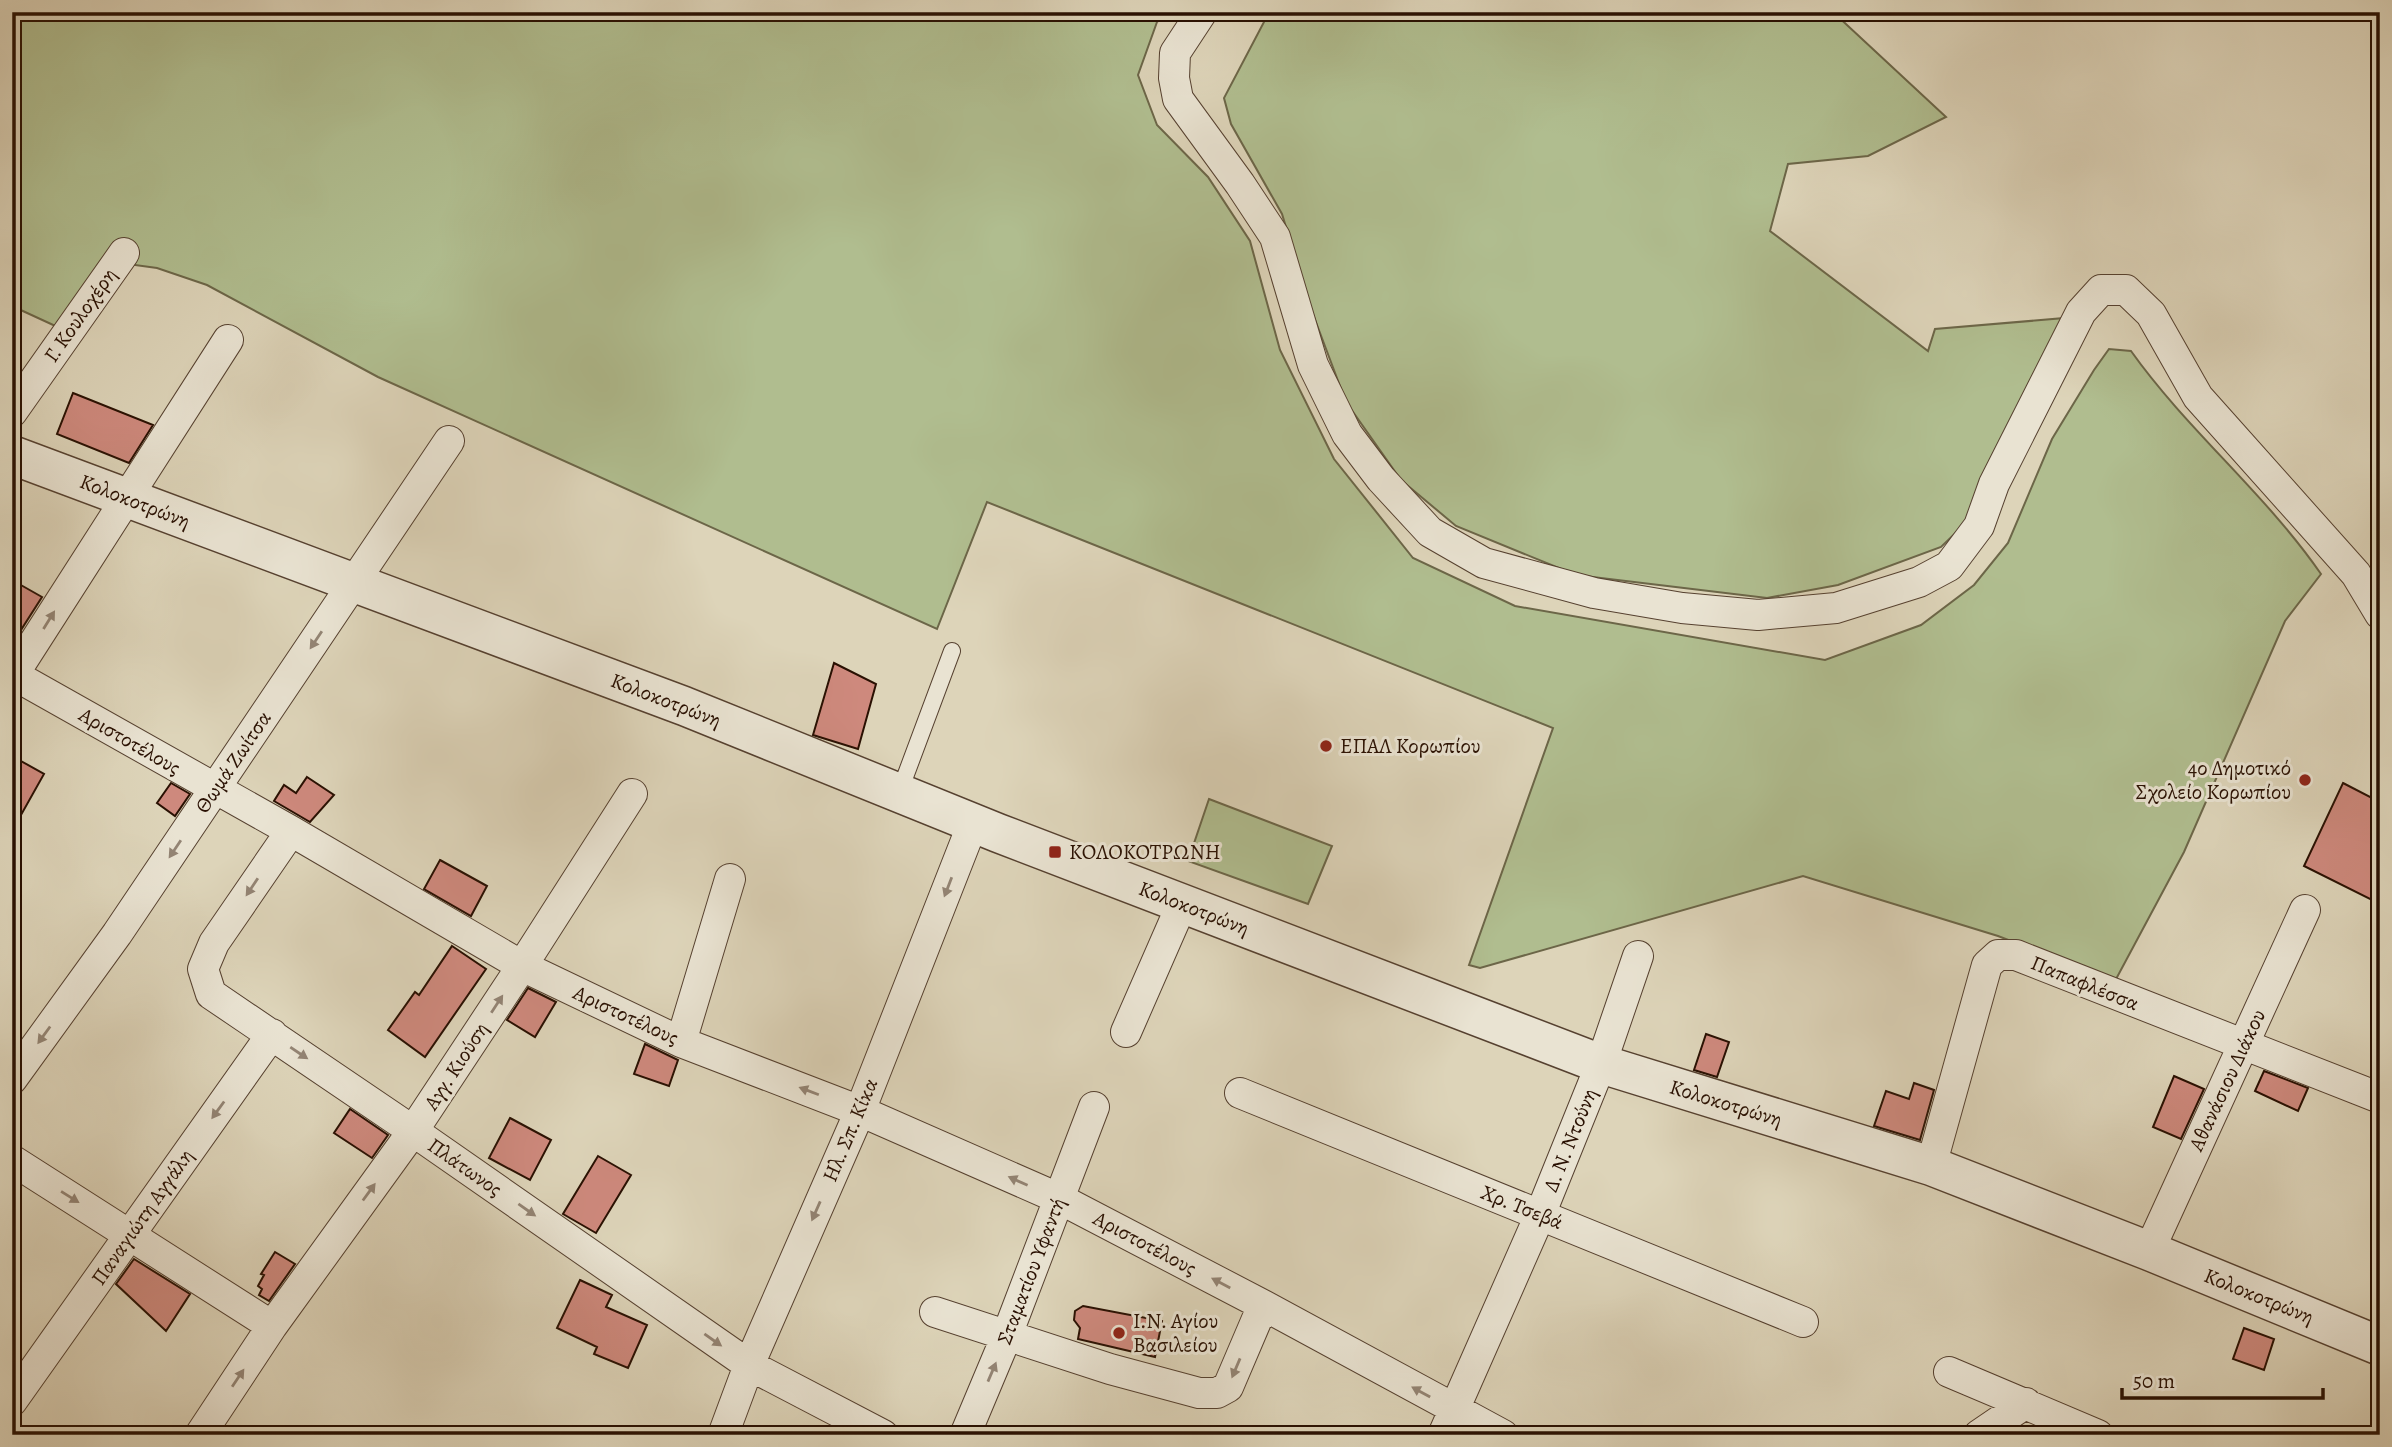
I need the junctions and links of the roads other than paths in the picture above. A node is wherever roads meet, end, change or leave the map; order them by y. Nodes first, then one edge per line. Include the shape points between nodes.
1 (1202, 12) edge
2 (124, 253) dead end
3 (228, 340) dead end
4 (12, 412) edge
5 (449, 441) dead end
6 (12, 456) edge
7 (126, 498) junction
8 (354, 584) junction
9 (2380, 614) edge
10 (951, 651) dead end
11 (13, 676) edge
12 (215, 789) junction
13 (898, 793) junction
14 (632, 794) dead end
15 (973, 823) junction
16 (290, 831) junction
17 (730, 879) dead end
18 (1182, 904) junction
19 (2305, 910) dead end
20 (1638, 956) dead end
21 (522, 966) junction
22 (1126, 1032) dead end
23 (272, 1034) junction
24 (681, 1042) junction
25 (2243, 1045) junction
26 (1601, 1064) junction
27 (12, 1079) edge
28 (1240, 1093) dead end
29 (2380, 1098) edge
30 (1094, 1107) dead end
31 (860, 1111) junction
32 (413, 1131) junction
33 (12, 1160) edge
34 (1931, 1166) junction
35 (1058, 1198) junction
36 (1540, 1215) junction
37 (129, 1235) junction
38 (2149, 1251) junction
39 (1263, 1305) junction
40 (935, 1312) dead end
41 (1804, 1322) dead end
42 (272, 1326) junction
43 (1007, 1335) junction
44 (2380, 1346) edge
45 (749, 1365) junction
46 (1949, 1372) dead end
47 (12, 1401) edge
48 (2026, 1403) junction
49 (1449, 1422) edge
50 (2064, 1428) edge
51 (200, 1435) edge
52 (723, 1435) edge
53 (883, 1435) edge
54 (965, 1435) edge
55 (1503, 1435) edge
56 (1979, 1435) edge
57 (2098, 1435) edge

1 - 9 street via 1175,53 1178,99 1275,237 1313,365 1347,434 1430,532 1484,563 1594,593 1758,615 1836,608 1919,582 1949,566 1979,526 1994,484 2081,312 2101,290 2126,290 2151,314 2198,397 2356,574
2 - 4 street, Γ. Κουλοχέρη
3 - 7 street
5 - 8 street, Θωμά Ζωίτσα
6 - 7 street, Κολοκοτρώνη
7 - 8 street, Κολοκοτρώνη
11 -> 7 street
8 -> 12 street, Θωμά Ζωίτσα
8 - 13 street, Κολοκοτρώνη via 684,706
10 - 13 lane
11 - 12 street, Αριστοτέλους
12 - 16 street, Αριστοτέλους
12 -> 27 street, Θωμά Ζωίτσα
13 - 15 street, Κολοκοτρώνη
14 - 21 street, Αγγ. Κιούση
15 - 18 street, Κολοκοτρώνη
15 -> 31 street, Ηλ. Σπ. Κίκα
16 - 21 street, Αριστοτέλους
16 -> 23 street, Πλάτωνος via 215,943 204,969 211,994
17 - 24 street
18 - 22 street
18 - 26 street, Κολοκοτρώνη
19 - 25 street, Αθανάσιου Διάκου
20 - 26 street, Δ. Ν. Ντούνη
21 - 24 street, Αριστοτέλους
32 -> 21 street, Αγγ. Κιούση
23 -> 32 street, Πλάτωνος
23 -> 37 street, Παναγιώτη Αγγάλη
31 -> 24 street, Αριστοτέλους
25 - 29 street, Παπαφλέσσα
25 - 34 street, Παπαφλέσσα via 2016,955 1998,955 1987,965
25 - 38 street, Αθανάσιου Διάκου
26 - 34 street, Κολοκοτρώνη
26 - 36 street, Δ. Ν. Ντούνη
28 - 36 street, Χρ. Τσεβά
30 - 35 street, Σταματίου Υφαντή
35 -> 31 street, Αριστοτέλους
31 -> 45 street, Ηλ. Σπ. Κίκα
42 -> 32 street, Αγγ. Κιούση
32 -> 45 street, Πλάτωνος
33 -> 37 street
34 - 38 street, Κολοκοτρώνη
39 -> 35 street, Αριστοτέλους
35 - 43 street, Σταματίου Υφαντή
36 - 41 street, Χρ. Τσεβά
36 - 49 street, Δ. Ν. Ντούνη
37 - 42 street
37 - 47 street, Παναγιώτη Αγγάλη
38 - 44 street, Κολοκοτρώνη
39 -> 43 street via 1228,1387 1217,1393 1199,1393 1110,1369
49 -> 39 street, Αριστοτέλους
40 - 43 street
51 -> 42 street, Αγγ. Κιούση
54 -> 43 street, Σταματίου Υφαντή
45 - 52 street, Ηλ. Σπ. Κίκα
45 - 53 street, Πλάτωνος
46 - 48 street
48 - 50 street
48 - 56 street
49 - 55 street, Αριστοτέλους
50 - 57 street

